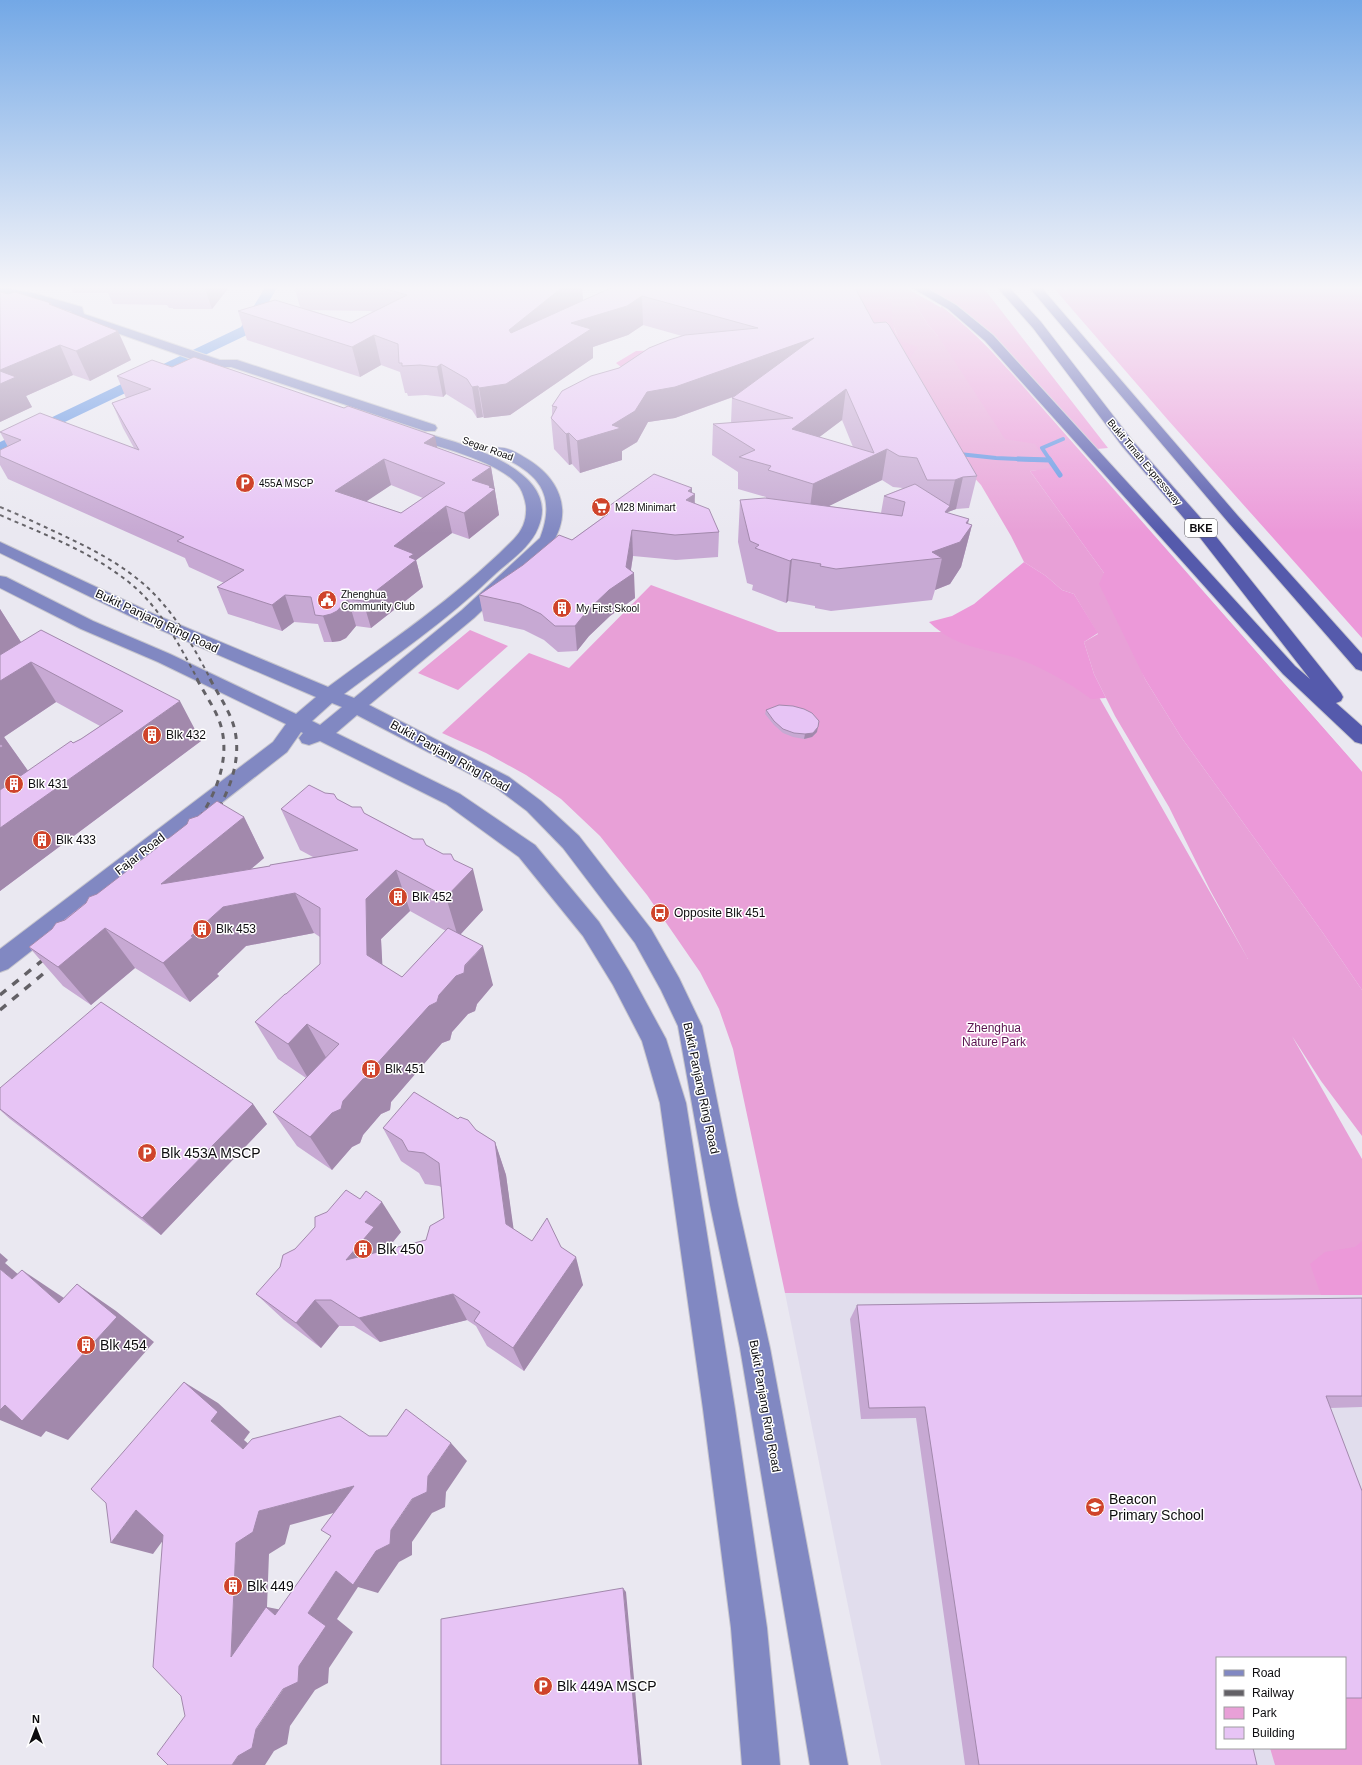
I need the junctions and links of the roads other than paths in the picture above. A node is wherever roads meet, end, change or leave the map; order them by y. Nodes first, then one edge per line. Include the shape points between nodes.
1 (219, 368) edge
2 (251, 368) edge
3 (1017, 368) edge
4 (1070, 368) edge
5 (1104, 368) edge
6 (0, 547) edge
7 (0, 581) edge
8 (1362, 665) edge
9 (332, 695) junction
10 (356, 706) junction
11 (298, 723) junction
12 (1362, 733) edge
13 (322, 734) junction
14 (1362, 737) edge
15 (280, 747) junction
16 (0, 962) edge
17 (761, 1765) edge
18 (829, 1765) edge

1 - 9 street, Segar Road via 492,461 515,473 531,494 534,508 528,533 468,591
2 - 10 street, Segar Road via 521,460 534,468 546,481 552,494 556,508 547,539 487,598
3 - 14 highway via 1289,670
4 - 12 highway, Bukit Timah Expressway / BKE via 1127,443 1200,526
5 - 8 highway, BKE
6 - 9 street, Bukit Panjang Ring Road via 148,618
7 - 11 street via 87,625 164,658
9 - 10 street, Bukit Panjang Ring Road
9 - 11 street, Segar Road
10 - 13 street, Segar Road
10 - 18 street, Bukit Panjang Ring Road via 502,782 534,806 571,842 642,936 690,1026 724,1205 755,1348
11 - 13 street
11 - 15 street, Fajar Road
13 - 15 street, Fajar Road
13 - 17 street via 453,799 527,851 591,929 654,1039 673,1103 719,1410 749,1628
15 - 16 street, Fajar Road

